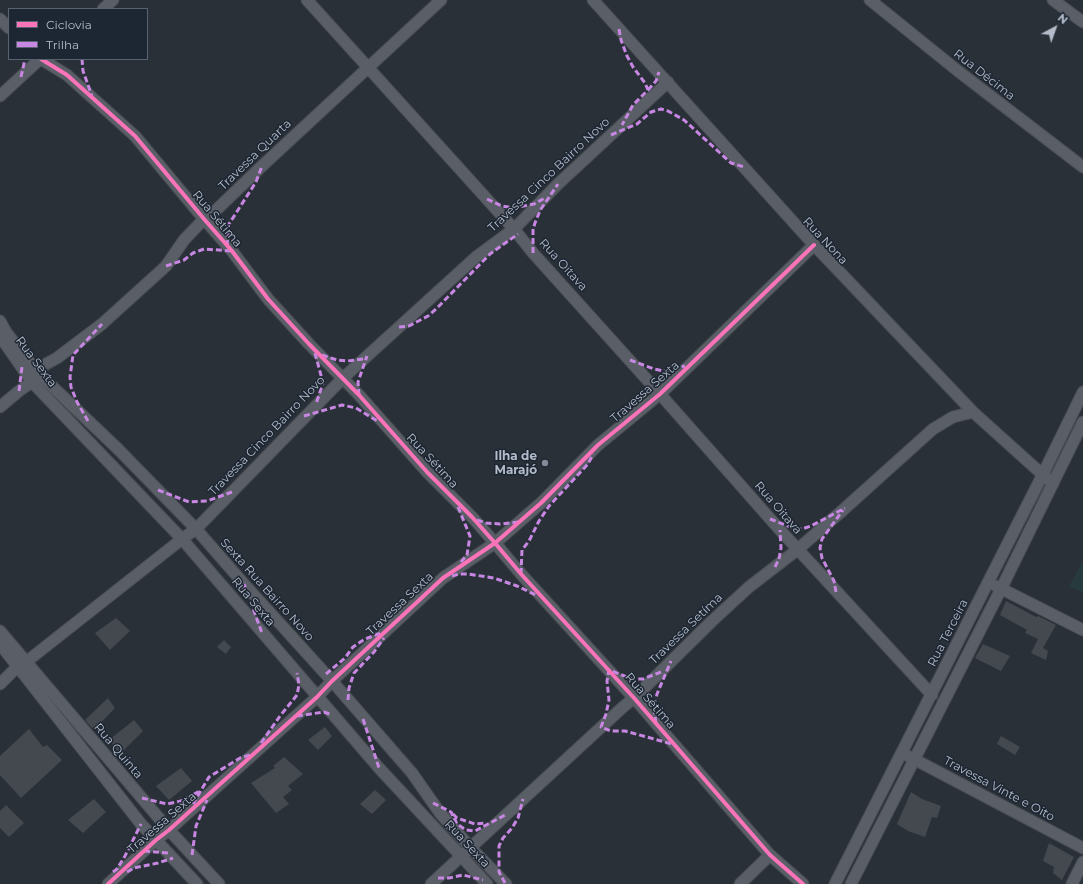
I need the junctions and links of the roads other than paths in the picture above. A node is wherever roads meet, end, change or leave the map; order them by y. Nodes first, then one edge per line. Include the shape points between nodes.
1 (113, 0) edge
2 (307, 0) edge
3 (441, 0) edge
4 (593, 0) edge
5 (870, 0) edge
6 (1054, 0) edge
7 (104, 8) edge
8 (0, 19) edge
9 (1083, 22) edge
10 (8, 27) edge
11 (39, 60) edge
12 (42, 60) edge
13 (368, 66) junction
14 (668, 82) junction
15 (0, 96) edge
16 (1083, 167) edge
17 (204, 219) junction
18 (514, 229) junction
19 (814, 245) junction
20 (0, 321) edge
21 (0, 336) edge
22 (35, 377) junction
23 (343, 378) junction
24 (1083, 392) edge
25 (660, 394) junction
26 (0, 407) edge
27 (973, 412) junction
28 (1070, 418) junction
29 (1083, 424) edge
30 (1042, 476) junction
31 (1053, 484) junction
32 (196, 529) junction
33 (182, 539) junction
34 (495, 543) junction
35 (797, 550) junction
36 (989, 582) junction
37 (1001, 589) junction
38 (1083, 630) edge
39 (0, 631) edge
40 (0, 644) edge
41 (22, 664) junction
42 (332, 681) junction
43 (0, 684) edge
44 (932, 695) junction
45 (317, 697) junction
46 (634, 698) junction
47 (902, 753) junction
48 (914, 758) junction
49 (169, 830) junction
50 (156, 840) junction
51 (470, 847) junction
52 (1083, 848) edge
53 (770, 855) junction
54 (462, 856) junction
55 (1083, 862) edge
56 (108, 884) edge
57 (197, 884) edge
58 (219, 884) edge
59 (431, 884) edge
60 (487, 884) edge
61 (506, 884) edge
62 (740, 884) edge
63 (803, 884) edge
64 (835, 884) edge
65 (851, 884) edge
66 (1072, 884) edge

1 - 7 street
2 - 13 street, Rua Oitava
3 - 13 street, Travessa Quarta
4 - 14 street, Rua Nona
5 - 16 street, Rua Décima via 958,72
6 - 9 street
8 - 10 street
11 - 15 street
12 - 17 street, Rua Sétima via 67,75 136,136
13 - 17 street, Travessa Quarta
13 - 18 street, Rua Oitava
14 - 18 street, Travessa Cinco Bairro Novo via 558,184
14 - 19 street, Rua Nona
17 - 22 street, Travessa Quarta via 184,240 166,266 102,324
17 - 23 street, Rua Sétima via 268,299
18 - 23 street, Travessa Cinco Bairro Novo via 476,257
18 - 25 street, Rua Oitava
19 - 25 street, Travessa Sexta
19 - 27 street, Rua Nona
20 - 22 street, Sexta Rua Bairro Novo
21 - 22 street, Rua Sexta
22 - 26 street, Travessa Quarta
22 - 32 street, Sexta Rua Bairro Novo via 118,449
22 - 33 street, Rua Sexta
23 - 32 street, Travessa Cinco Bairro Novo
23 - 34 street, Rua Sétima
24 - 28 street, Rua Terceira
25 - 34 street, Travessa Sexta via 598,446 541,503
25 - 35 street, Rua Oitava
27 - 30 street, Rua Nona
27 - 35 street, Travessa Setíma via 953,417 933,429
28 - 29 street
28 - 30 street, Rua Terceira
29 - 31 street
30 - 31 street, Rua Nona
30 - 36 street, Rua Terceira
31 - 37 street
32 - 33 street, Travessa Cinco Bairro Novo
32 - 42 street, Sexta Rua Bairro Novo
33 - 41 street, Travessa Cinco Bairro Novo
33 - 45 street, Rua Sexta
34 - 42 street, Travessa Sexta via 443,578
34 - 46 street, Rua Sétima
35 - 44 street, Rua Oitava
35 - 46 street, Travessa Setíma via 749,587
36 - 37 street
36 - 44 street, Rua Terceira
37 - 38 street
37 - 48 street
39 - 41 street, Rua Quinta
40 - 41 street, Rua Quinta
41 - 43 street, Travessa Cinco Bairro Novo
41 - 49 street, Rua Quinta
41 - 50 street, Rua Quinta via 141,824
42 - 45 street, Travessa Sexta
42 - 51 street, Sexta Rua Bairro Novo via 412,773 440,814
44 - 47 street, Rua Terceira
45 - 49 street, Travessa Sexta
45 - 54 street, Rua Sexta via 379,768
46 - 51 street, Travessa Setíma
46 - 53 street, Rua Sétima
47 - 48 street, Travessa Vinte e Oito
47 - 64 street, Rua Terceira
48 - 52 street, Travessa Vinte e Oito
48 - 65 street
49 - 50 street, Travessa Sexta
49 - 58 street, Rua Quinta
50 - 56 street, Travessa Sexta
50 - 57 street, Rua Quinta
51 - 54 street, Travessa Setíma
51 - 61 street, Sexta Rua Bairro Novo
53 - 62 street
53 - 63 street, Rua Sétima
54 - 59 street, Travessa Setíma
54 - 60 street, Rua Sexta
55 - 66 street

